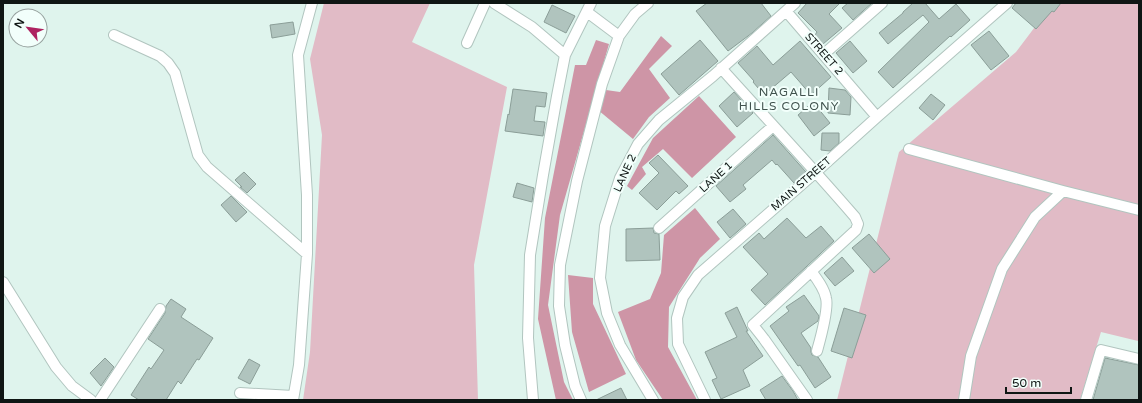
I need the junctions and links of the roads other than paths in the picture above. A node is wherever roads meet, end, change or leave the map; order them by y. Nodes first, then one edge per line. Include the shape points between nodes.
1 (312, 3) edge
2 (485, 3) edge
3 (494, 3) edge
4 (648, 3) edge
5 (795, 3) edge
6 (882, 3) edge
7 (1007, 3) edge
8 (589, 8) edge
9 (786, 11) junction
10 (114, 35) dead end
11 (619, 36) junction
12 (467, 43) dead end
13 (824, 54) junction
14 (565, 55) junction
15 (721, 68) junction
16 (877, 117) junction
17 (773, 126) junction
18 (909, 149) dead end
19 (816, 172) junction
20 (1063, 191) junction
21 (1139, 210) edge
22 (659, 228) dead end
23 (307, 254) junction
24 (811, 271) junction
25 (3, 282) edge
26 (160, 309) dead end
27 (817, 351) dead end
28 (1139, 359) edge
29 (240, 393) dead end
30 (293, 398) edge
31 (86, 399) edge
32 (100, 400) edge
33 (533, 400) edge
34 (581, 400) edge
35 (653, 400) edge
36 (705, 400) edge
37 (806, 400) edge
38 (964, 400) edge
39 (1086, 400) edge

1 - 23 street via 298,55 307,195
2 - 12 street
3 - 14 street via 532,27
4 - 11 street via 635,14
5 - 9 street, LANE 2
6 - 13 street
7 - 16 street, MAIN STREET
8 - 11 street
8 - 14 street
9 - 13 street, STREET 2
9 - 15 street, LANE 2
10 - 23 street via 160,56 168,63 175,73 198,155 207,167
11 - 34 street via 602,84 576,181 560,265 559,306 565,345
13 - 16 street, STREET 2
14 - 33 street via 530,255 528,338
15 - 17 street
15 - 35 street, LANE 2 via 659,120 638,144 620,178 605,226 600,278 607,313 620,345
16 - 19 street, MAIN STREET
17 - 19 street
17 - 22 street, LANE 1
18 - 20 street
19 - 24 street via 855,217 858,224 856,230
19 - 36 street, MAIN STREET via 698,275 683,297 677,318 678,344
20 - 21 street
20 - 38 street via 1034,217 1002,269 971,356
23 - 30 street via 299,365
24 - 27 street via 824,290 827,300
24 - 37 street via 753,325
25 - 31 street via 56,367
26 - 32 street
28 - 39 street via 1101,350
29 - 30 street

